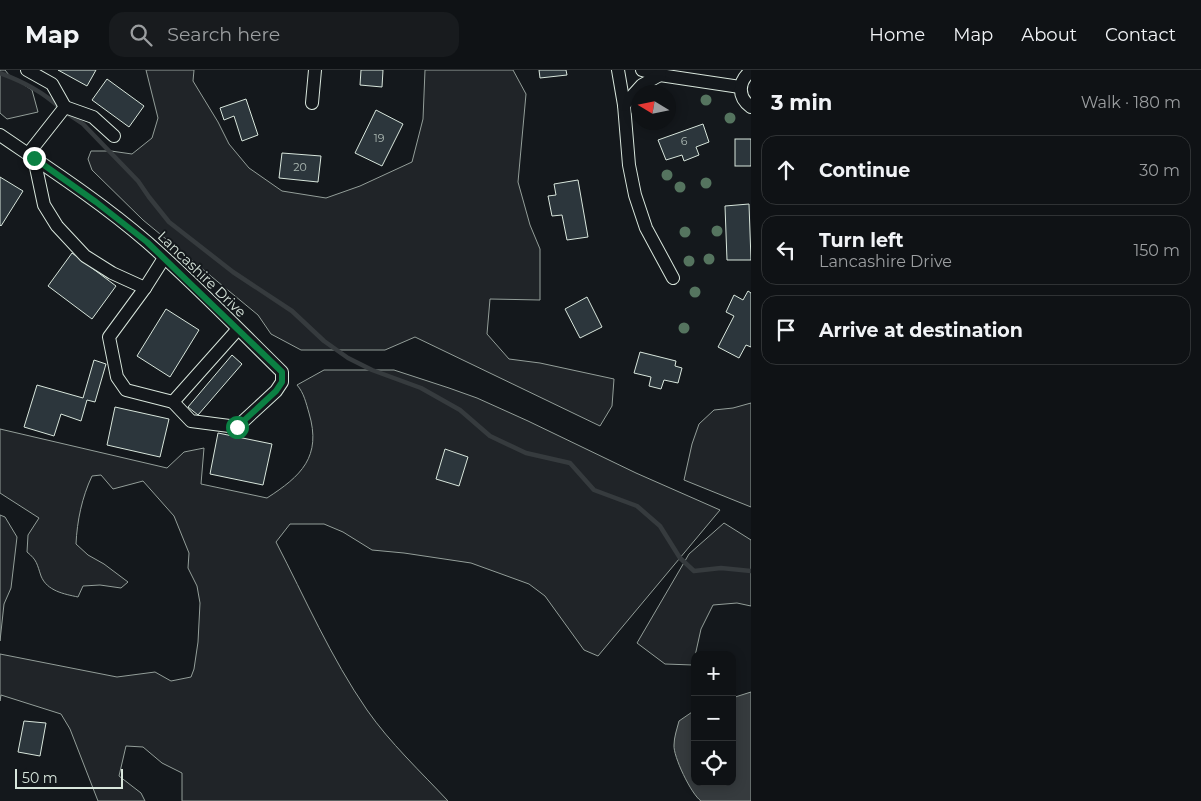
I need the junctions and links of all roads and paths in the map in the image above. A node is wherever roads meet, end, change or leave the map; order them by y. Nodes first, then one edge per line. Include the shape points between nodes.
1 (27, 70) edge
2 (315, 70) edge
3 (618, 70) edge
4 (642, 70) edge
5 (751, 71) edge
6 (660, 75) junction
7 (740, 87) junction
8 (312, 103) dead end
9 (624, 105) junction
10 (65, 107) junction
11 (751, 107) edge
12 (0, 134) edge
13 (114, 136) dead end
14 (31, 156) junction
15 (164, 258) junction
16 (673, 278) dead end
17 (145, 288) junction
18 (238, 329) junction
19 (172, 402) junction

1 - 10 street via 52,84
2 - 8 street
3 - 9 street
4 - 6 street
5 - 7 street
6 - 7 street
6 - 9 street via 642,85
7 - 11 street via 744,100
9 - 16 street via 635,196 646,228
10 - 13 street via 93,117
10 - 14 street
12 - 14 street, Lancashire Drive
14 - 15 street, Lancashire Drive via 104,208
14 - 17 street via 44,205 58,226 85,256
15 - 17 street
15 - 18 street, Lancashire Drive
17 - 19 street via 109,337 117,377 126,390
18 - 19 street
18 - 19 street, Lancashire Drive via 282,372 282,382 276,391 237,427 191,420

